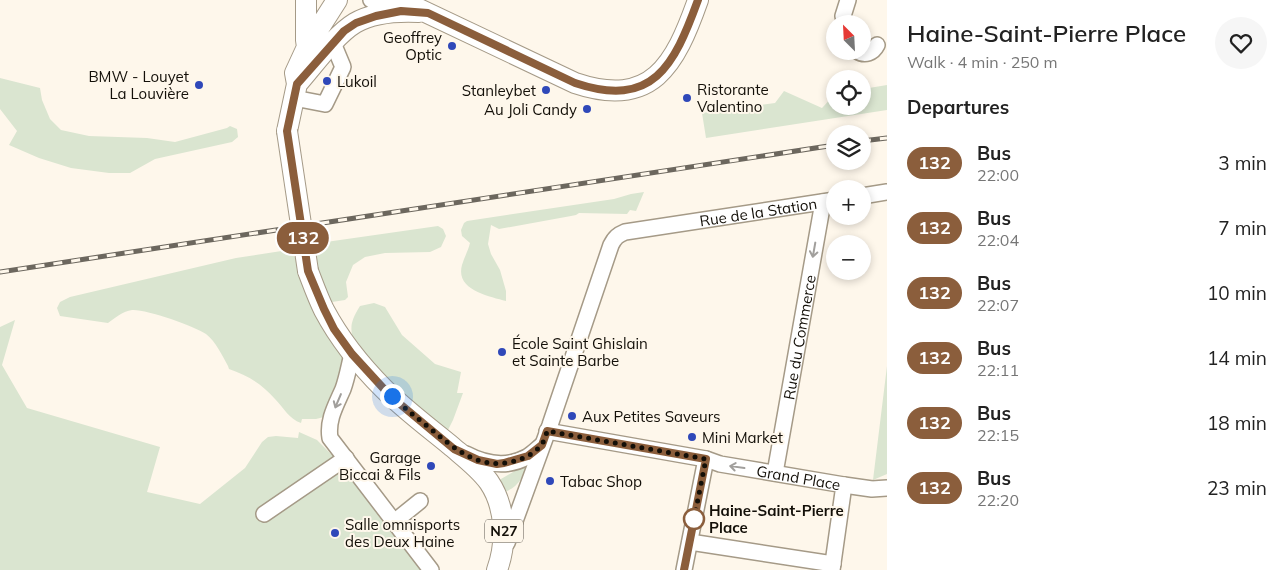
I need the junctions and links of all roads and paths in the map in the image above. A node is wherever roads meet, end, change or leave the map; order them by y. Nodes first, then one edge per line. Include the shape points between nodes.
1 (306, 0) edge
2 (337, 0) edge
3 (352, 0) edge
4 (371, 0) edge
5 (698, 0) edge
6 (848, 0) edge
7 (852, 0) edge
8 (401, 6) edge
9 (843, 15) edge
10 (848, 15) edge
11 (333, 43) junction
12 (310, 57) junction
13 (295, 91) junction
14 (887, 192) edge
15 (871, 195) edge
16 (826, 201) edge
17 (826, 216) edge
18 (352, 354) junction
19 (545, 438) junction
20 (454, 449) junction
21 (528, 456) junction
22 (346, 458) junction
23 (706, 459) junction
24 (775, 473) junction
25 (531, 477) junction
26 (844, 485) junction
27 (492, 488) junction
28 (887, 488) edge
29 (420, 501) dead end
30 (264, 514) dead end
31 (394, 522) junction
32 (690, 542) junction
33 (833, 567) edge
34 (498, 568) edge
35 (432, 570) edge
36 (684, 570) edge

1 - 12 main road via 306,40
2 - 12 main road
3 - 12 main road via 326,42
4 - 8 street
5 - 8 main road via 664,70 645,84 624,91 599,90 575,83 428,13
6 - 9 street
7 - 10 street
8 - 11 main road via 356,23
11 - 12 main road
11 - 13 street via 343,67 325,104
12 - 13 main road via 295,73
13 - 18 main road, N27, bridge via 287,131 308,271 334,329
14 - 15 street
16 - 19 street, Rue de la Station via 618,234 611,244
17 -> 24 street, Rue du Commerce
18 - 20 main road, N27 via 400,404
18 -> 22 street via 328,430 330,438
19 - 21 street
19 - 23 street, Grand Place
19 - 25 street, Rue de la Station
20 - 21 street via 497,464
20 - 27 main road, N27 via 478,470
21 - 27 street via 493,476
22 - 30 street
22 - 31 street
24 -> 23 street, Grand Place
23 - 32 street
24 - 26 street, Grand Place
25 - 27 street via 520,490 507,497
25 - 34 street, Rue de la Station
26 - 28 street
26 - 33 street, Grand Place
27 - 34 main road, N27 via 504,531
29 - 31 street
31 - 35 street
32 - 33 street
32 - 36 street

